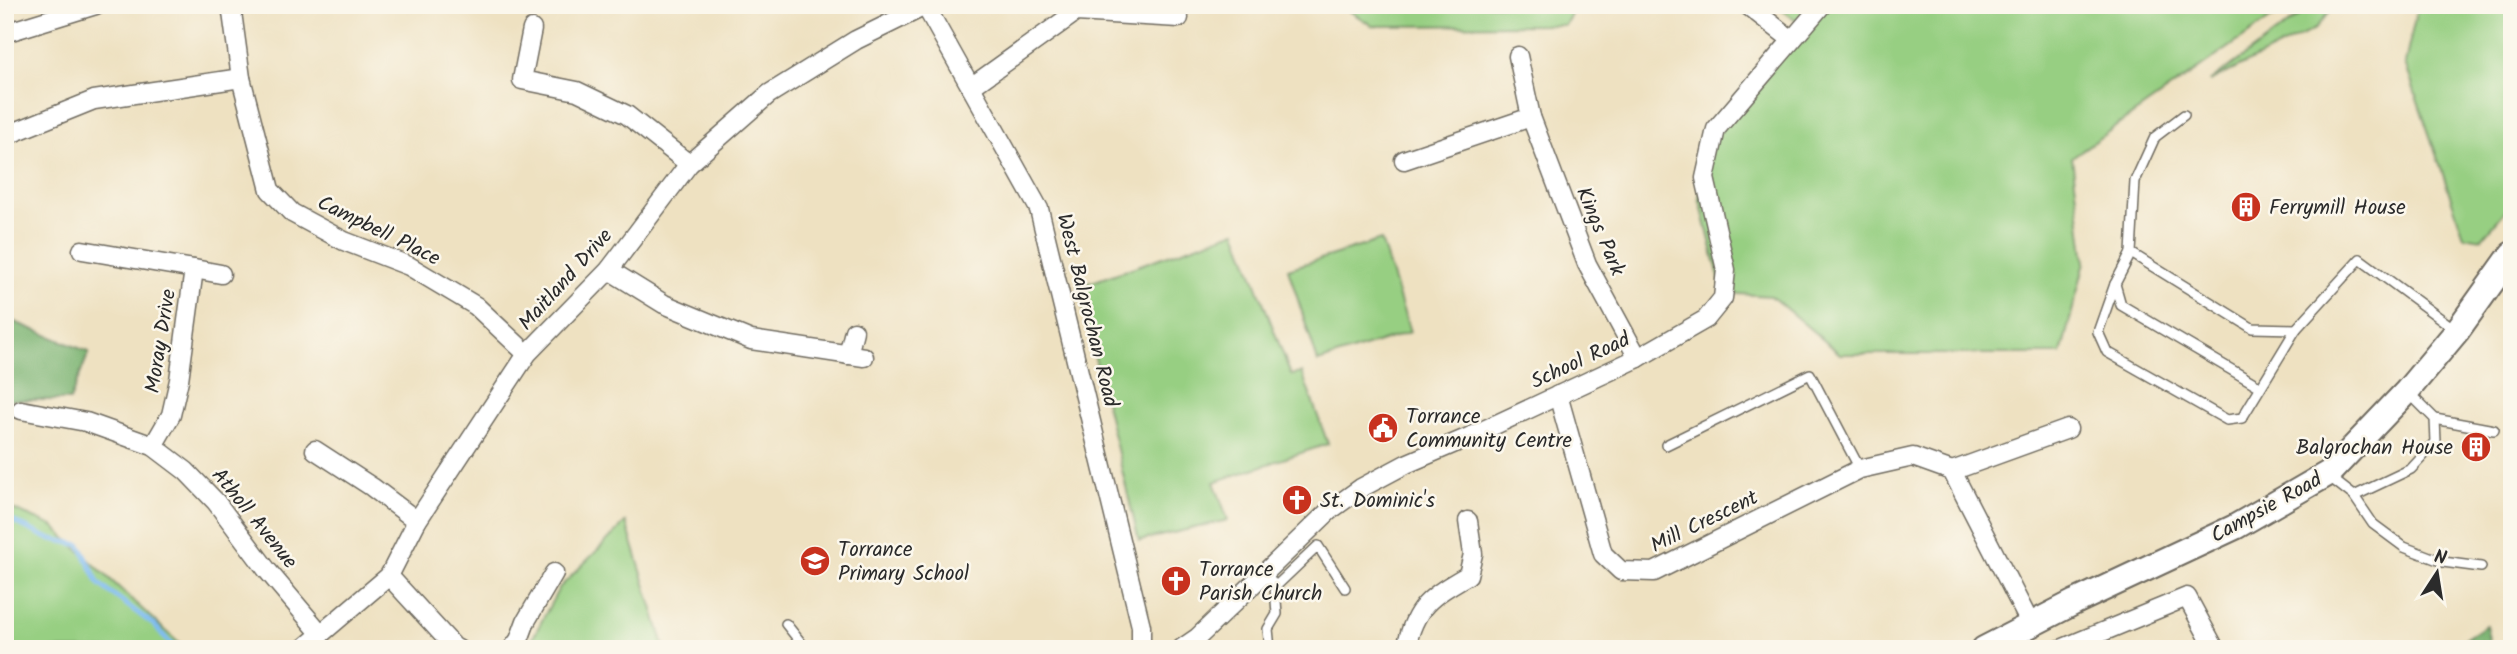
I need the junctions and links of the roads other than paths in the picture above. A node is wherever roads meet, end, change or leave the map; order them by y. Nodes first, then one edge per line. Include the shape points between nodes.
1 (96, 5) edge
2 (231, 5) edge
3 (925, 5) edge
4 (1747, 5) edge
5 (1822, 5) edge
6 (1179, 18) dead end
7 (532, 29) dead end
8 (5, 33) edge
9 (1792, 40) junction
10 (1518, 56) dead end
11 (241, 78) junction
12 (971, 87) junction
13 (2184, 114) dead end
14 (1531, 117) junction
15 (5, 136) edge
16 (1404, 160) dead end
17 (688, 164) junction
18 (82, 250) dead end
19 (2131, 253) junction
20 (2512, 254) edge
21 (194, 269) junction
22 (608, 270) junction
23 (221, 274) dead end
24 (2115, 285) junction
25 (2296, 329) junction
26 (854, 331) dead end
27 (2457, 331) junction
28 (527, 354) junction
29 (1638, 358) junction
30 (2259, 386) junction
31 (2407, 391) junction
32 (1559, 395) junction
33 (21, 410) dead end
34 (2435, 419) junction
35 (2068, 429) dead end
36 (2494, 430) dead end
37 (1666, 444) dead end
38 (153, 446) junction
39 (314, 450) dead end
40 (1860, 469) junction
41 (1952, 471) junction
42 (2325, 474) junction
43 (2354, 496) junction
44 (417, 521) junction
45 (1468, 521) dead end
46 (2481, 567) dead end
47 (554, 573) dead end
48 (389, 576) junction
49 (1271, 580) junction
50 (1345, 589) dead end
51 (786, 624) dead end
52 (2031, 625) junction
53 (321, 634) junction
54 (456, 648) edge
55 (303, 649) edge
56 (512, 649) edge
57 (806, 649) edge
58 (1141, 649) edge
59 (1181, 649) edge
60 (1270, 649) edge
61 (1406, 649) edge
62 (1984, 649) edge
63 (2061, 649) edge
64 (2215, 649) edge

1 - 8 street
2 - 11 street, Campbell Place
3 - 12 street, West Balgrochan Road
3 - 17 street, Maitland Drive via 856,40 769,94
4 - 9 street
5 - 9 street, School Road
6 - 12 street via 1076,12
7 - 17 street via 522,79 577,91 627,115
9 - 29 street, School Road via 1716,129 1705,178 1726,270 1723,298 1706,319
10 - 14 street, Kings Park
11 - 15 street via 94,100
11 - 28 street, Campbell Place via 270,190 292,213 344,241 420,272 475,306
12 - 58 street, West Balgrochan Road via 1040,209 1138,612
13 - 19 lane via 2155,137 2135,181
14 - 16 street
14 - 29 street, Kings Park via 1587,264
17 - 22 street, Maitland Drive
18 - 21 street, Moray Drive
19 - 24 lane
19 - 25 lane via 2252,328
20 - 27 main road, Campsie Road
21 - 23 street
21 - 38 street, Moray Drive via 171,415
22 - 26 street via 664,304 751,340 856,356
22 - 28 street, Maitland Drive
24 - 30 lane via 2121,305
24 - 30 lane via 2098,332 2107,352 2227,420 2242,418
25 - 27 lane via 2360,259
25 - 30 lane
27 - 31 main road, Campsie Road
28 - 44 street, Maitland Drive
29 - 32 street, School Road
31 - 34 lane
31 - 42 main road, Campsie Road
32 - 40 street, Mill Crescent via 1604,554 1621,570 1654,572
32 - 49 street, School Road via 1362,488 1329,511
33 - 38 street, Atholl Avenue via 86,422
34 - 36 lane
34 - 43 lane via 2436,442 2412,469
35 - 41 street
37 - 40 lane via 1810,374
38 - 53 street, Atholl Avenue via 216,502
39 - 44 street
40 - 41 street, Mill Crescent via 1913,457
41 - 52 street
42 - 43 lane
42 - 52 main road, Campsie Road via 2235,527
43 - 46 lane via 2373,524 2404,547 2443,562
44 - 48 street, Maitland Drive
45 - 61 street via 1473,554 1468,575 1431,596 1410,627
47 - 56 street
48 - 53 street, Maitland Drive
48 - 54 street
49 - 50 lane via 1318,546
49 - 59 street, School Road
49 - 60 lane via 1277,614 1268,629
51 - 57 lane
52 - 62 main road, Campsie Road
53 - 55 street, Maitland Drive
63 - 64 street via 2187,597

